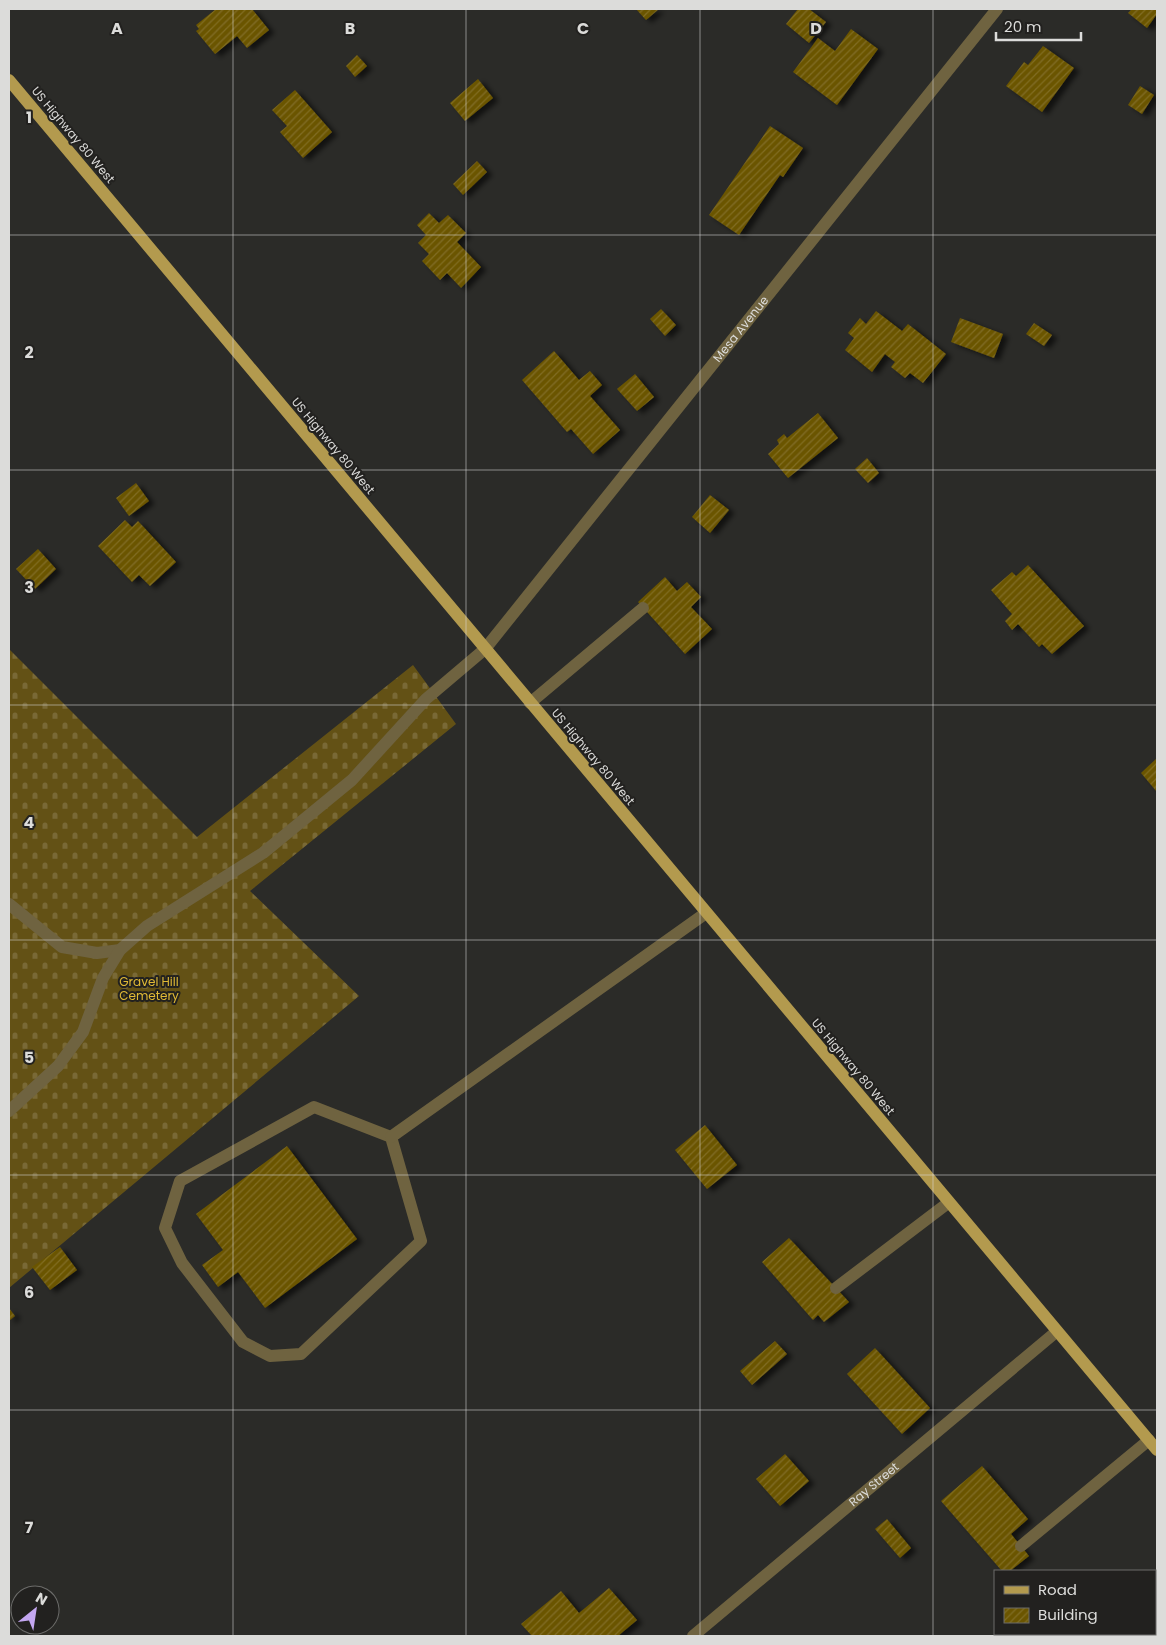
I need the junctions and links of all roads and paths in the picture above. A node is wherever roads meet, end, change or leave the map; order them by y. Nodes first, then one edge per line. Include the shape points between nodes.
1 (997, 9) edge
2 (9, 80) edge
3 (643, 608) dead end
4 (485, 649) junction
5 (530, 703) junction
6 (9, 904) edge
7 (706, 913) junction
8 (120, 950) junction
9 (9, 1111) edge
10 (391, 1137) junction
11 (948, 1203) junction
12 (836, 1288) dead end
13 (1056, 1332) junction
14 (1148, 1440) junction
15 (1157, 1450) edge
16 (1021, 1546) dead end
17 (693, 1636) edge

1 - 4 street, Mesa Avenue
2 - 4 main road, US Highway 80 West
3 - 5 street
4 - 5 main road, US Highway 80 West
4 - 8 street, Mesa Avenue via 426,699 352,780 263,853 147,926
5 - 7 main road, US Highway 80 West
6 - 8 street via 62,947 97,953
7 - 10 street
7 - 11 main road, US Highway 80 West
8 - 9 street, Mesa Avenue via 103,978 83,1032 58,1066
10 - 10 street via 314,1107 180,1181 165,1228 182,1264 243,1342 270,1356 301,1354 421,1241
11 - 12 street
11 - 13 main road, US Highway 80 West
13 - 14 main road, US Highway 80 West
13 - 17 street, Ray Street
14 - 15 main road, US Highway 80 West
14 - 16 street

